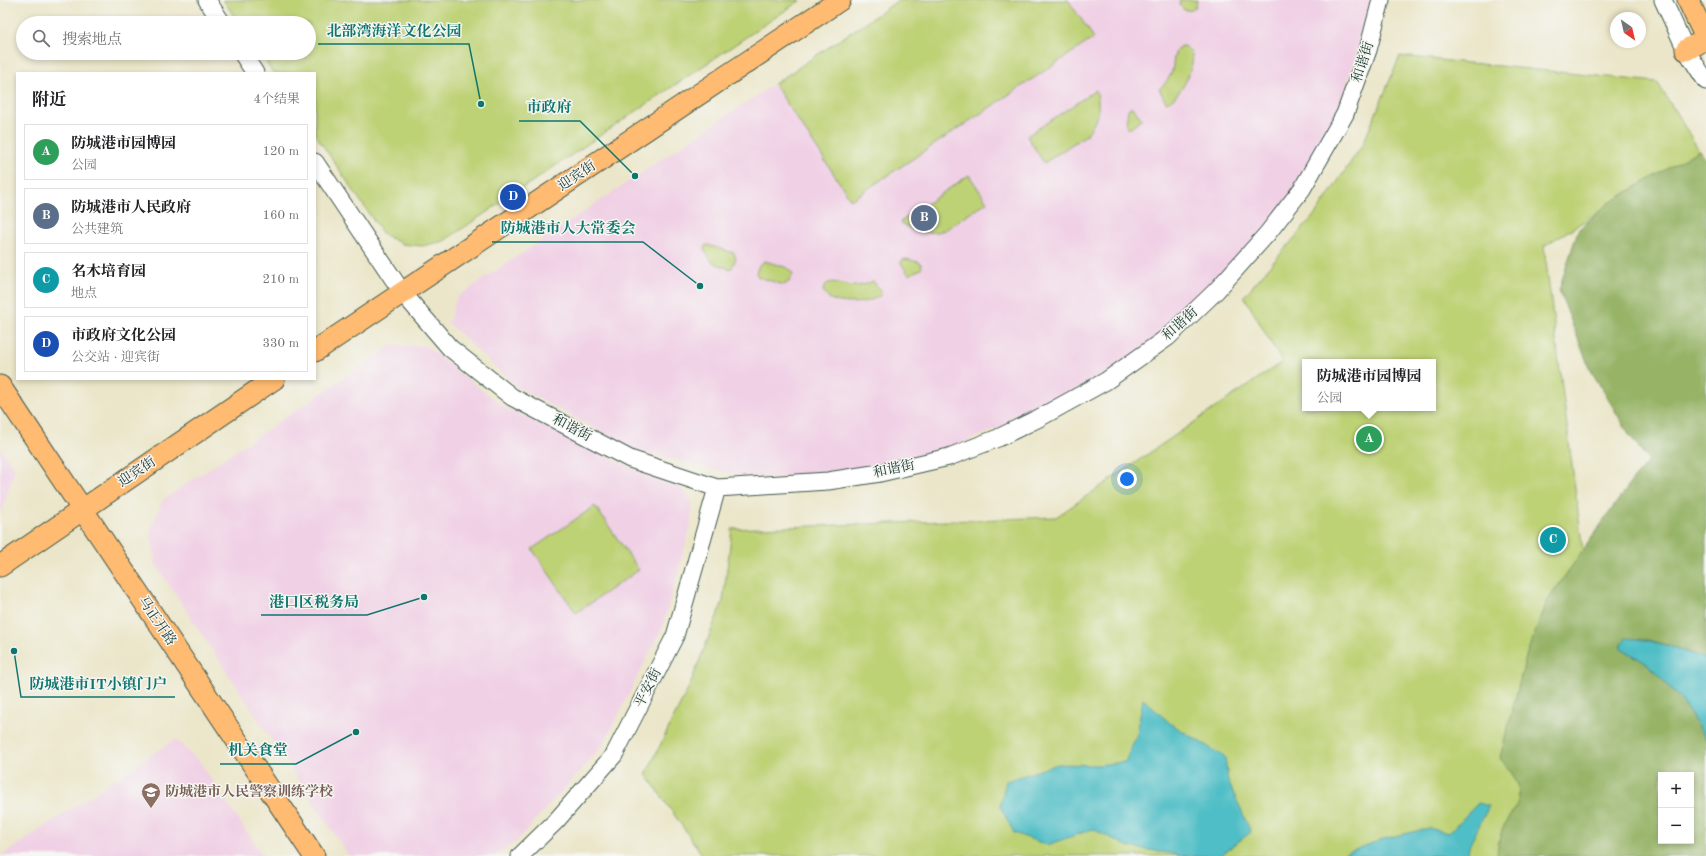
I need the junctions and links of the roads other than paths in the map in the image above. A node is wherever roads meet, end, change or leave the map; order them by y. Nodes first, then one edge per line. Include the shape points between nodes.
1 (207, 0) edge
2 (840, 0) edge
3 (1380, 0) edge
4 (1663, 0) edge
5 (1688, 0) edge
6 (217, 16) edge
7 (1706, 39) edge
8 (1686, 50) junction
9 (247, 60) edge
10 (254, 72) edge
11 (1706, 81) edge
12 (316, 163) edge
13 (402, 292) junction
14 (316, 350) edge
15 (273, 380) edge
16 (0, 386) edge
17 (717, 488) junction
18 (83, 509) junction
19 (0, 566) edge
20 (314, 856) edge
21 (520, 856) edge

1 - 6 street
2 - 13 main road, 迎宾街
3 - 17 street, 和谐街 via 1368,50 1345,114 1302,189 1267,234 1216,291 1168,337 1106,382 1040,418 949,457 880,473 828,481
4 - 8 street
5 - 7 main road
7 - 8 main road
8 - 11 street
9 - 10 street
12 - 13 street, 和谐街
13 - 14 main road, 迎宾街
13 - 17 street, 和谐街 via 450,348 512,397 630,459
15 - 18 main road, 迎宾街
16 - 18 main road, 马正开路
17 - 21 street, 平安街 via 675,636 614,755 556,821
18 - 19 main road, 迎宾街
18 - 20 main road, 马正开路

